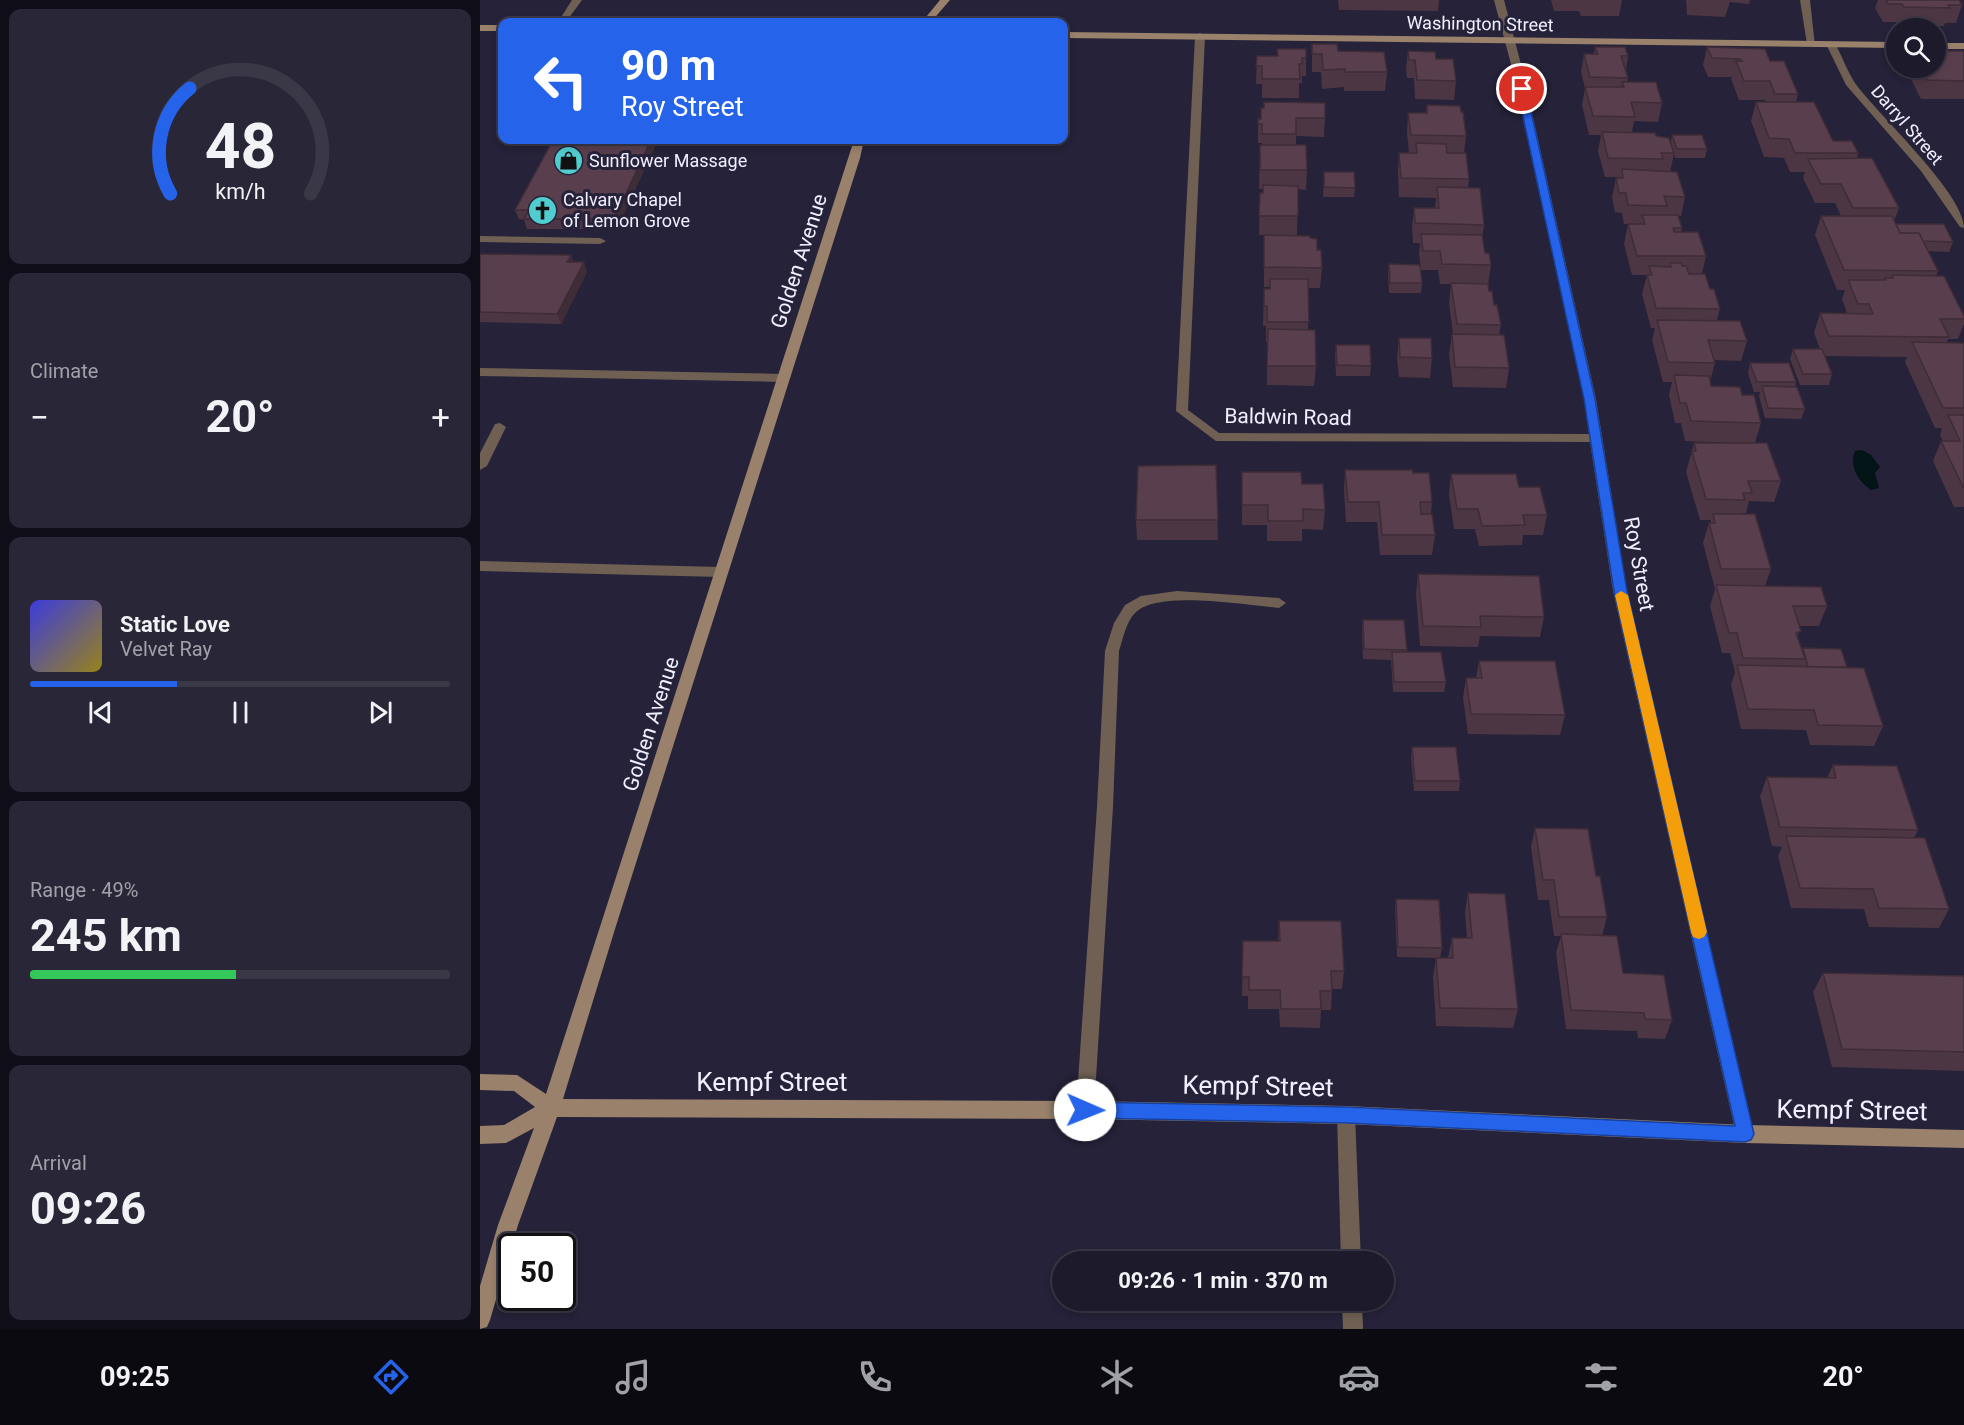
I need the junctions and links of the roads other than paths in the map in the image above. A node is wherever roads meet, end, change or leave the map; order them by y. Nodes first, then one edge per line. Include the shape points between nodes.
1 (577, 0) edge
2 (945, 0) edge
3 (1499, 0) edge
4 (1805, 0) edge
5 (565, 18) edge
6 (929, 18) edge
7 (480, 28) edge
8 (498, 28) edge
9 (1068, 35) edge
10 (1200, 36) junction
11 (1511, 42) junction
12 (1812, 44) junction
13 (1831, 44) junction
14 (1886, 45) edge
15 (1946, 46) edge
16 (1964, 46) edge
17 (858, 144) edge
18 (1964, 225) edge
19 (480, 239) edge
20 (600, 241) dead end
21 (480, 372) edge
22 (783, 378) junction
23 (500, 427) dead end
24 (1596, 438) junction
25 (480, 465) edge
26 (480, 566) edge
27 (721, 572) junction
28 (1279, 603) dead end
29 (480, 1082) edge
30 (551, 1108) junction
31 (1085, 1110) junction
32 (1346, 1115) junction
33 (1745, 1134) junction
34 (480, 1135) edge
35 (1964, 1139) edge
36 (1351, 1251) edge
37 (1352, 1311) edge
38 (480, 1320) edge
39 (1353, 1329) edge

1 - 5 street
2 - 6 street
3 - 11 street, Roy Street
4 - 12 street
7 - 8 street
9 - 10 street, Washington Street
10 - 11 street, Washington Street
10 - 24 street, Baldwin Road via 1182,411 1216,437
11 - 12 street, Washington Street
11 - 24 street, Roy Street
12 - 13 street, Washington Street
13 - 14 street, Washington Street
13 - 18 street, Darryl Street via 1850,83 1925,169
15 - 16 street
17 - 22 street, Golden Avenue
19 - 20 street
21 - 22 street
22 - 27 street, Golden Avenue
23 - 25 street
24 - 33 street, Roy Street via 1620,591
26 - 27 street
27 - 30 street, Golden Avenue
28 - 31 street via 1172,594 1148,597 1131,608 1116,638 1112,651 1106,807
29 - 30 street via 517,1083
30 - 31 street, Kempf Street
30 - 34 street via 506,1134
30 - 38 street, Golden Avenue via 508,1225
31 - 32 street, Kempf Street
32 - 33 street, Kempf Street
32 - 36 street
33 - 35 street, Kempf Street
37 - 39 street

